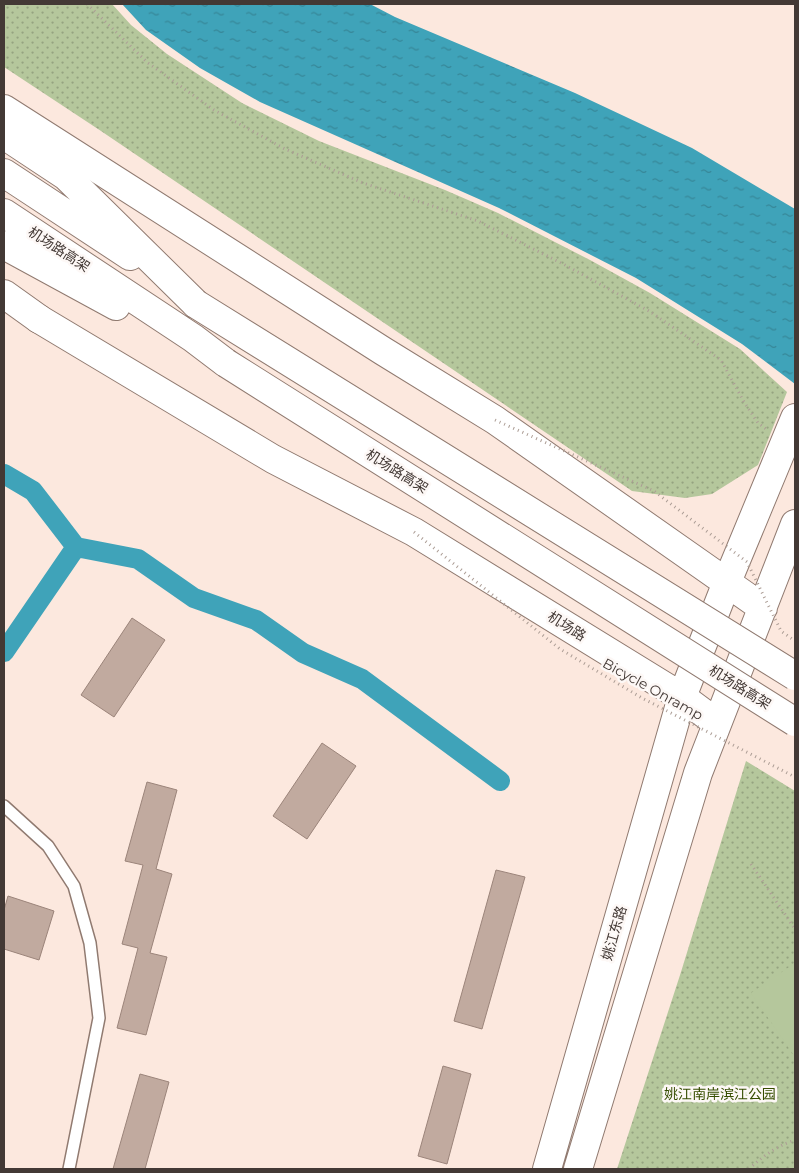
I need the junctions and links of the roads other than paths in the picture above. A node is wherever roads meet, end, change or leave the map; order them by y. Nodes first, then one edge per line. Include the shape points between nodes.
1 (4, 109) edge
2 (4, 135) edge
3 (4, 173) edge
4 (4, 213) edge
5 (4, 245) edge
6 (4, 294) edge
7 (196, 304) junction
8 (226, 364) junction
9 (784, 427) edge
10 (795, 524) edge
11 (727, 582) junction
12 (763, 608) junction
13 (795, 676) edge
14 (682, 697) junction
15 (795, 722) edge
16 (718, 723) junction
17 (4, 806) edge
18 (69, 1169) edge
19 (547, 1169) edge
20 (578, 1169) edge

1 - 11 main road via 495,420
2 - 7 main road via 66,176
3 - 7 main road
4 - 8 main road, 机场路高架 via 193,338
5 - 8 main road
6 - 14 main road, 机场路 via 39,319 273,458 414,532
7 - 13 main road, bridge
8 - 15 main road, 机场路高架, bridge
9 - 11 main road, 姚江东路
10 - 12 main road
11 - 12 main road
11 - 14 main road, 姚江东路
12 - 16 main road
14 - 16 main road, 机场路
14 - 19 main road, 姚江东路
16 - 20 main road via 698,773
17 - 18 lane via 48,846 74,886 90,943 99,1018

